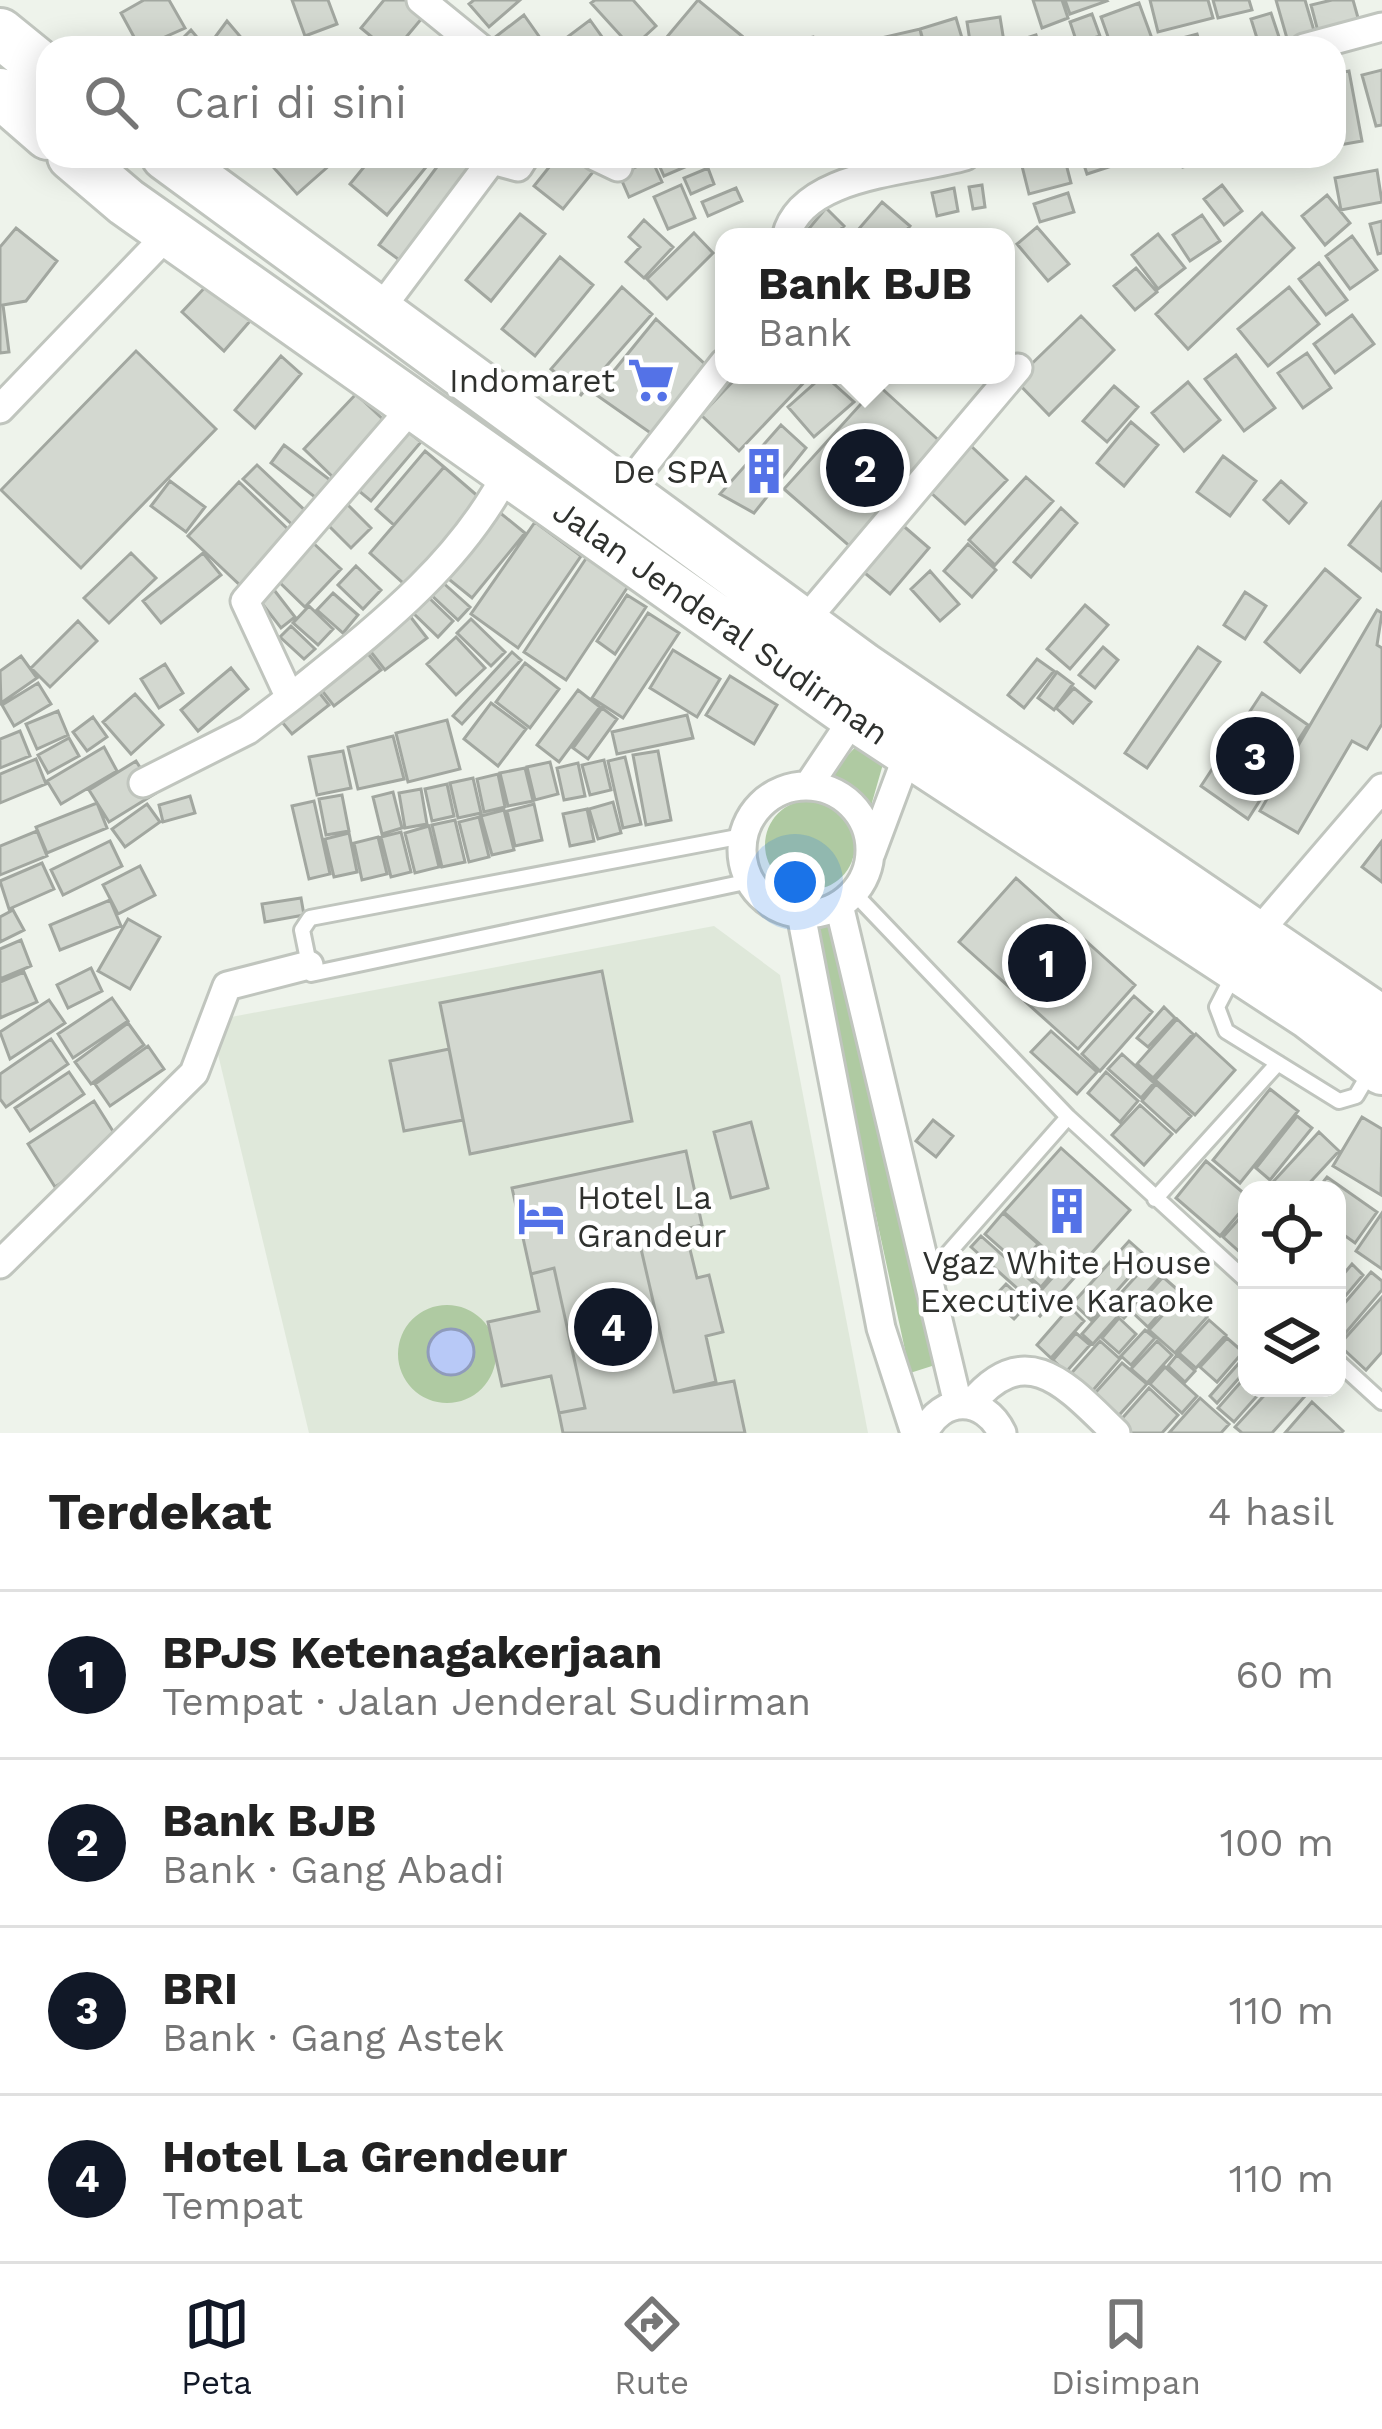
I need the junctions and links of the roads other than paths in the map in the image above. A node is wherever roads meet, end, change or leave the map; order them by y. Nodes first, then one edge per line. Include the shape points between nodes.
1 (421, 0) edge
2 (1382, 27) edge
3 (0, 33) edge
4 (465, 36) edge
5 (1346, 37) edge
6 (36, 62) edge
7 (0, 93) edge
8 (36, 124) edge
9 (88, 168) edge
10 (182, 168) edge
11 (486, 168) edge
12 (915, 168) edge
13 (790, 228) edge
14 (170, 232) junction
15 (378, 312) junction
16 (1018, 368) dead end
17 (1015, 372) edge
18 (715, 374) edge
19 (1005, 384) edge
20 (415, 405) junction
21 (0, 409) edge
22 (508, 471) junction
23 (623, 492) junction
24 (803, 623) junction
25 (290, 698) junction
26 (866, 698) junction
27 (917, 733) junction
28 (143, 783) dead end
29 (808, 786) junction
30 (1382, 788) edge
31 (743, 836) junction
32 (870, 857) junction
33 (751, 881) junction
34 (846, 899) junction
35 (801, 914) junction
36 (1246, 952) junction
37 (309, 965) junction
38 (1379, 1052) edge
39 (1278, 1063) junction
40 (1068, 1117) junction
41 (1155, 1198) junction
42 (0, 1264) edge
43 (1238, 1273) edge
44 (929, 1275) junction
45 (1346, 1369) edge
46 (1382, 1402) edge
47 (964, 1404) junction
48 (915, 1433) edge
49 (924, 1433) edge
50 (1002, 1433) edge
51 (1015, 1433) edge
52 (1032, 1433) edge
53 (1116, 1433) edge

1 - 4 street
2 - 5 street
3 - 6 highway
7 - 8 highway
9 - 14 highway, Jalan Jenderal Sudirman
10 - 15 highway, Jalan Jenderal Sudirman
11 - 15 street
12 - 13 street via 823,190
14 - 20 highway, Jalan Jenderal Sudirman
14 - 21 street
15 - 23 highway, Jalan Jenderal Sudirman
16 - 17 street
18 - 23 street
19 - 24 street
20 - 22 highway, Jalan Jenderal Sudirman
20 - 25 street via 244,601
22 - 25 street via 425,587
22 - 26 highway, Jalan Jenderal Sudirman
23 - 24 highway, Jalan Jenderal Sudirman
24 - 26 highway, Jalan Jenderal Sudirman
25 - 28 street via 248,730
26 - 27 highway, Jalan Jenderal Sudirman
26 - 29 street
27 - 32 street
27 - 36 highway, Jalan Jenderal Sudirman
29 - 31 street via 766,799
29 - 32 street via 828,790 860,816
30 - 36 street
31 - 33 street
31 - 37 lane via 310,918 302,930
32 - 34 street
33 - 35 street via 772,904
33 - 37 lane via 311,974
34 - 35 street
34 - 40 lane
34 - 44 street
35 - 48 street via 881,1328
36 - 38 highway, Jalan Jenderal Sudirman
36 - 39 lane via 1217,1016 1226,1031
37 - 42 street via 227,986 194,1073
38 - 39 lane via 1360,1091 1345,1102
39 - 41 lane
40 - 41 lane
40 - 44 lane
41 - 43 lane
44 - 47 street
45 - 46 lane
47 - 49 street via 934,1416
47 - 50 street via 994,1418
47 - 53 street via 996,1379 1043,1372
51 - 52 street

